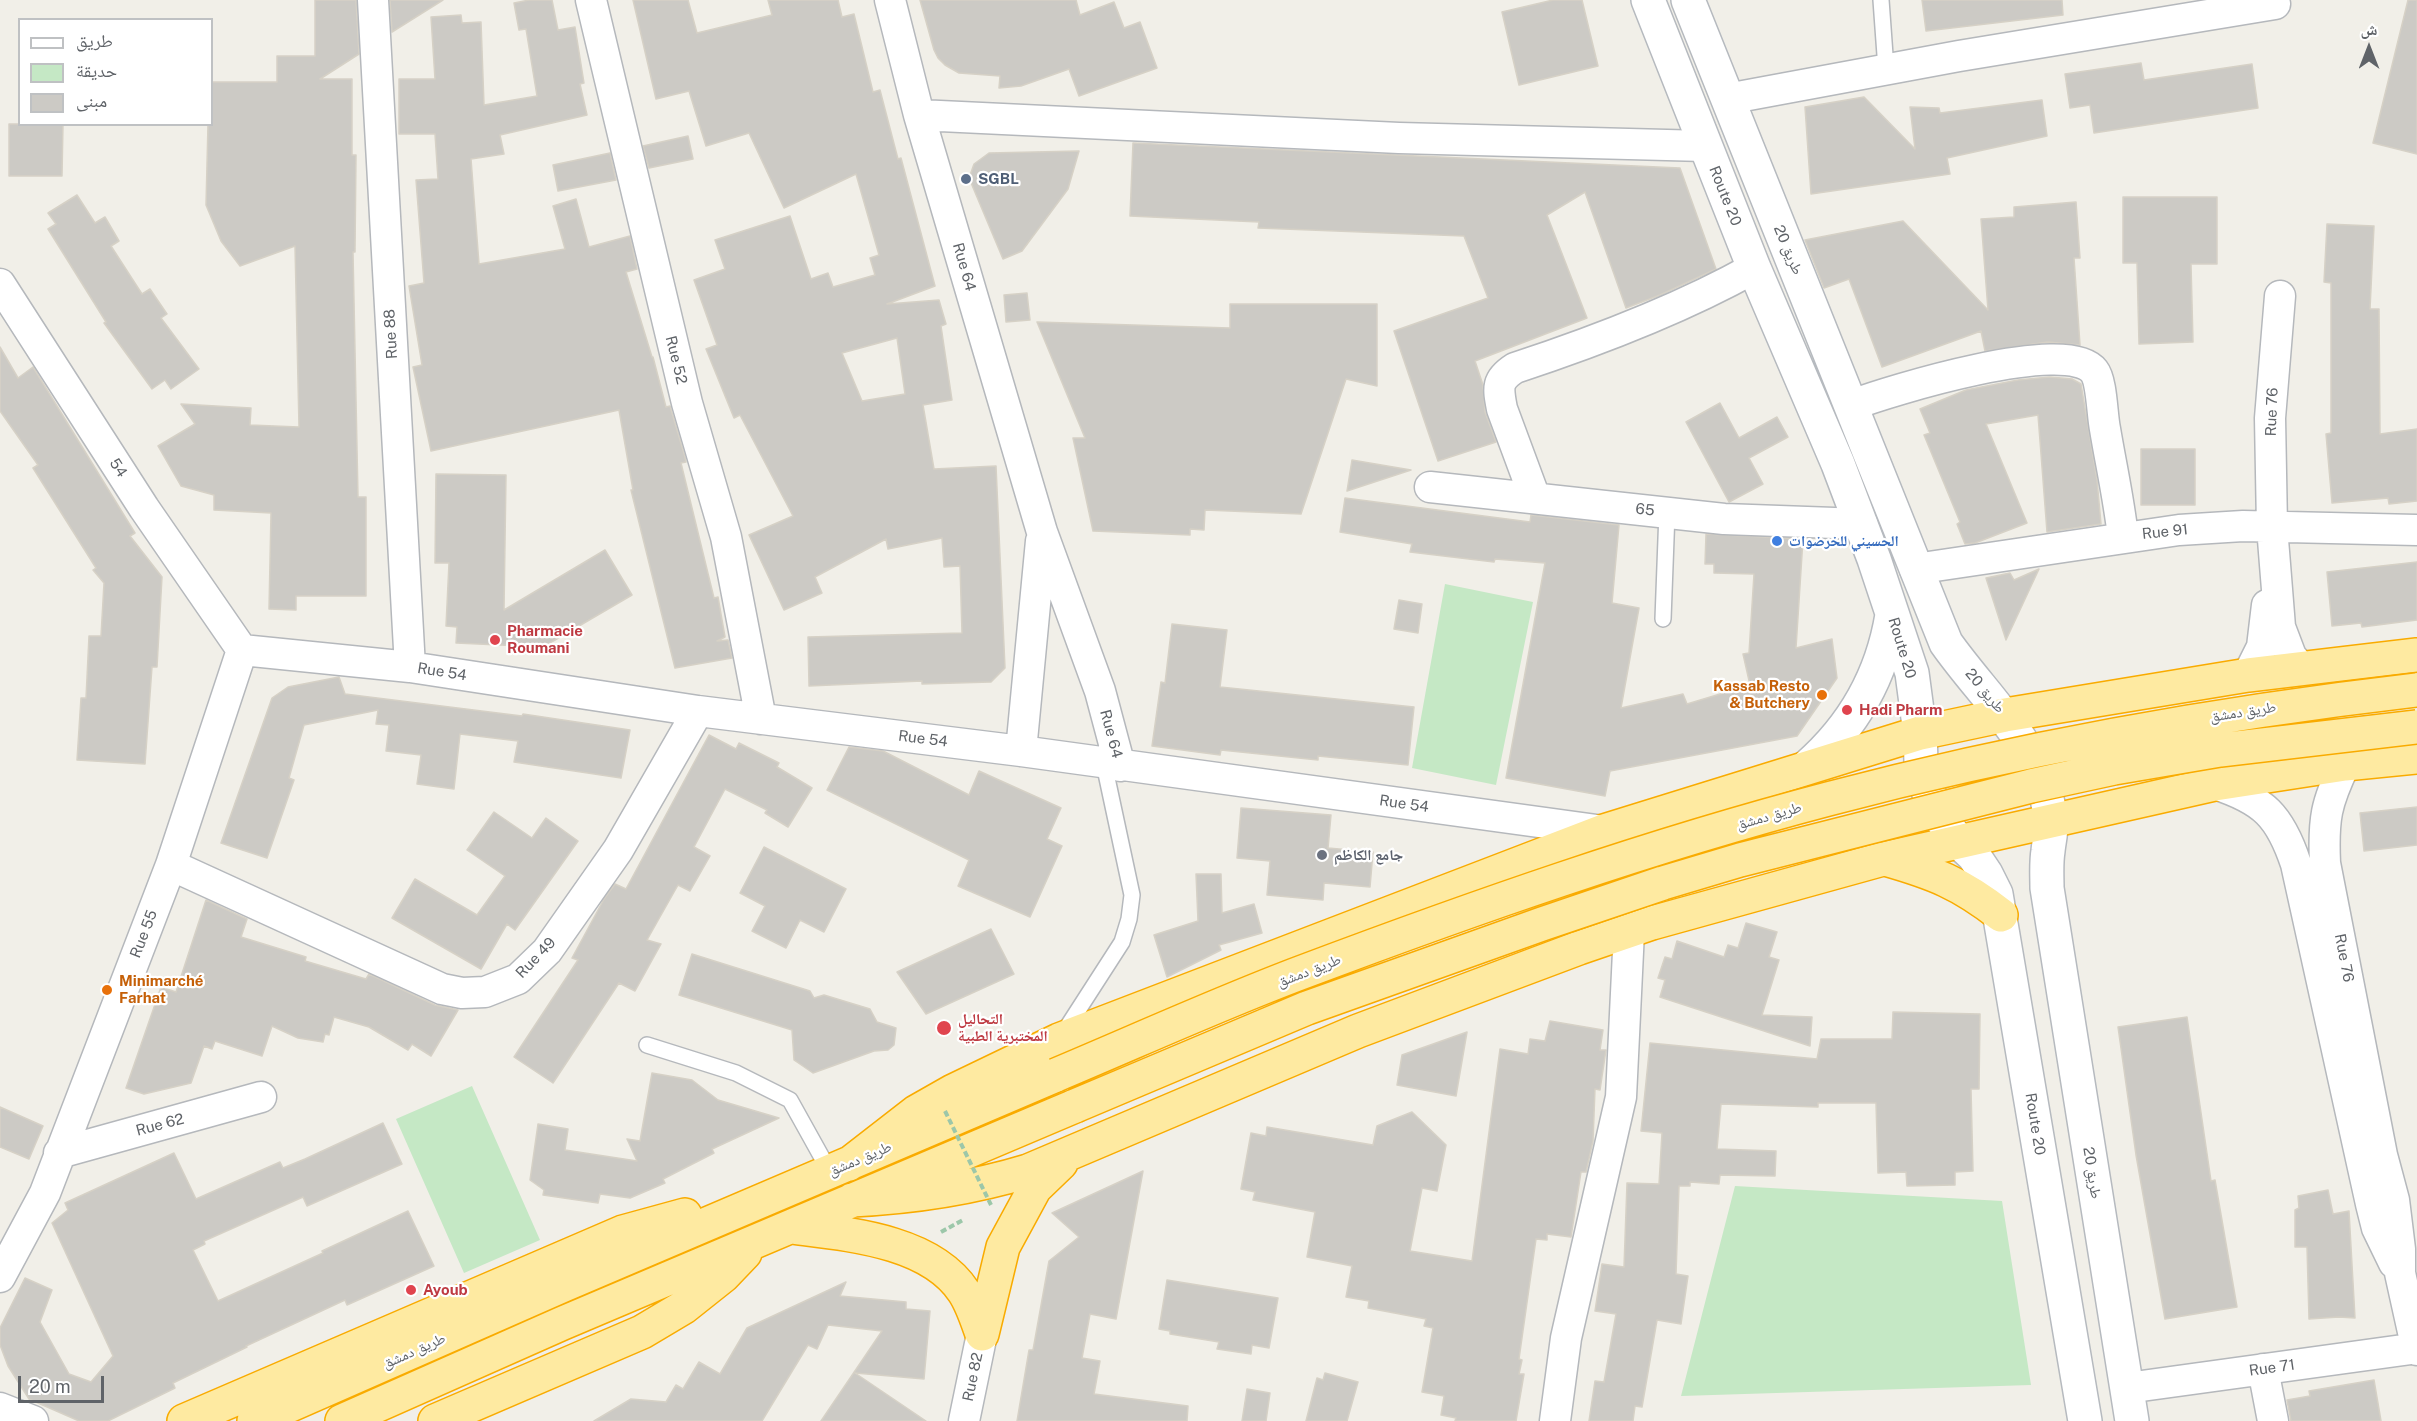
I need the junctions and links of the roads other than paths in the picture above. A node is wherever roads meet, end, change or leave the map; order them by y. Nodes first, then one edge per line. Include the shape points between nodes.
1 (373, 0) edge
2 (591, 0) edge
3 (890, 0) edge
4 (1648, 0) edge
5 (1688, 0) edge
6 (1881, 0) edge
7 (2275, 4) dead end
8 (1886, 69) junction
9 (1727, 99) junction
10 (919, 115) junction
11 (1706, 147) junction
12 (1754, 268) junction
13 (0, 284) edge
14 (2280, 296) dead end
15 (1852, 405) junction
16 (1430, 487) dead end
17 (1535, 498) junction
18 (1667, 512) junction
19 (1862, 524) junction
20 (2272, 527) junction
21 (2417, 531) edge
22 (1042, 532) junction
23 (2122, 537) junction
24 (1915, 569) junction
25 (1892, 615) junction
26 (1663, 619) dead end
27 (242, 650) junction
28 (2417, 655) edge
29 (1957, 659) junction
30 (410, 668) junction
31 (2301, 668) junction
32 (1912, 673) junction
33 (2248, 675) junction
34 (2417, 690) edge
35 (698, 711) junction
36 (2005, 715) junction
37 (761, 719) junction
38 (2417, 727) edge
39 (1920, 733) junction
40 (1021, 751) junction
41 (2417, 757) edge
42 (2345, 764) junction
43 (1112, 765) junction
44 (1807, 767) junction
45 (2215, 784) junction
46 (2051, 821) junction
47 (1604, 831) junction
48 (1958, 841) junction
49 (1883, 859) junction
50 (171, 866) junction
51 (2317, 895) junction
52 (2001, 915) junction
53 (1629, 931) junction
54 (1059, 1040) junction
55 (648, 1045) dead end
56 (2337, 1053) junction
57 (261, 1097) dead end
58 (59, 1153) junction
59 (1071, 1154) junction
60 (2382, 1155) junction
61 (839, 1168) junction
62 (852, 1200) junction
63 (749, 1206) junction
64 (790, 1227) junction
65 (757, 1241) junction
66 (2400, 1273) junction
67 (0, 1277) edge
68 (982, 1334) junction
69 (2417, 1349) edge
70 (2263, 1369) junction
71 (2127, 1388) junction
72 (0, 1408) edge
73 (33, 1421) edge
74 (184, 1421) edge
75 (254, 1421) edge
76 (342, 1421) edge
77 (435, 1421) edge
78 (964, 1421) edge
79 (1555, 1421) edge
80 (2085, 1421) edge
81 (2132, 1421) edge
82 (2273, 1421) edge

1 - 30 street, Rue 88
2 - 37 street, Rue 52 via 687,403 726,537
3 - 10 street, Rue 64
4 - 11 main road, Route 20
5 - 9 main road, طريق 20
6 - 8 lane
7 - 8 street
8 - 9 street
9 - 15 main road, طريق 20
10 - 11 street via 1399,138
10 - 22 street, Rue 64
11 - 12 main road, Route 20
12 - 17 street via 1642,321 1507,373 1500,381 1502,409
12 - 19 main road, Route 20
13 - 27 street, 54 via 144,508
14 - 20 street, Rue 76 via 2270,418
15 - 23 street via 1928,380 1996,366 2047,360 2089,366 2097,377
15 - 24 main road, طريق 20
16 - 17 street, 65
17 - 18 street, 65
18 - 19 street, 65 via 1724,519
18 - 26 lane
19 - 25 main road, Route 20
20 - 21 street, Rue 91
20 - 23 street, Rue 91 via 2210,527
20 - 31 street, Rue 76 via 2280,627 2290,656
20 - 33 street, Rue 76 via 2265,632
22 - 40 street, Rue 64
22 - 43 street, Rue 64 via 1100,691
23 - 24 street, Rue 91
24 - 29 main road, طريق 20 via 1946,643
25 - 32 main road, Route 20
25 - 44 main road via 1882,658 1864,699 1839,736
27 - 30 street, Rue 54
27 - 50 street, Rue 55
28 - 31 highway
29 - 32 main road via 1932,676
29 - 36 main road, طريق 20
30 - 35 street, Rue 54
31 - 33 highway
32 - 39 main road, Route 20
33 - 36 highway
34 - 61 highway, طريق دمشق, bridge via 2297,704 2121,733 1776,813 1547,884 1296,975
35 - 37 street, Rue 54
35 - 50 street, Rue 49 via 618,850 547,951 518,980 485,992 462,993 442,988
36 - 39 highway
36 - 46 main road, طريق 20 via 2035,766
37 - 40 street, Rue 54
38 - 62 highway, bridge via 2220,750 2114,768 1740,860 1564,916 1307,1008
39 - 44 highway
39 - 48 main road, Route 20 via 1928,791 1940,817
40 - 43 street, Rue 54
41 - 42 highway
42 - 45 highway
42 - 51 street, Rue 76 via 2330,795 2324,828 2325,862
43 - 47 street, Rue 54
43 - 54 lane via 1132,895 1130,919 1122,942
44 - 47 highway
45 - 46 highway
45 - 51 street, Rue 76 via 2244,793 2268,811 2286,835 2296,864
46 - 48 highway
46 - 71 main road, طريق 20 via 2047,888
47 - 54 highway
48 - 49 highway
48 - 52 main road, Route 20 via 1986,874
49 - 52 highway via 1948,880
49 - 53 highway
50 - 58 street, Rue 55
51 - 56 street, Rue 76
51 - 60 street, Rue 76
52 - 80 main road, Route 20
53 - 59 highway via 1358,1031
53 - 79 street via 1621,1097 1566,1338
54 - 61 highway via 944,1096
55 - 61 lane via 736,1073 790,1100
56 - 60 street, Rue 76
56 - 66 street, Rue 76 via 2377,1228
57 - 58 street, Rue 62
58 - 67 street, Rue 55 via 45,1193
59 - 62 highway via 985,1184 941,1193
59 - 68 highway via 1035,1188 1013,1226 1003,1247
60 - 66 street, Rue 76 via 2394,1200
61 - 63 highway, طريق دمشق
62 - 64 highway
63 - 74 highway via 707,1210 623,1232
63 - 75 highway, طريق دمشق
64 - 65 highway
64 - 68 highway via 871,1239 941,1268 963,1290
65 - 76 highway
65 - 77 highway via 723,1276 684,1307 642,1332
66 - 69 street, Rue 76
68 - 78 street, Rue 82
69 - 70 street, Rue 71
70 - 71 street, Rue 71
70 - 82 street
71 - 81 main road, طريق 20
72 - 73 street

